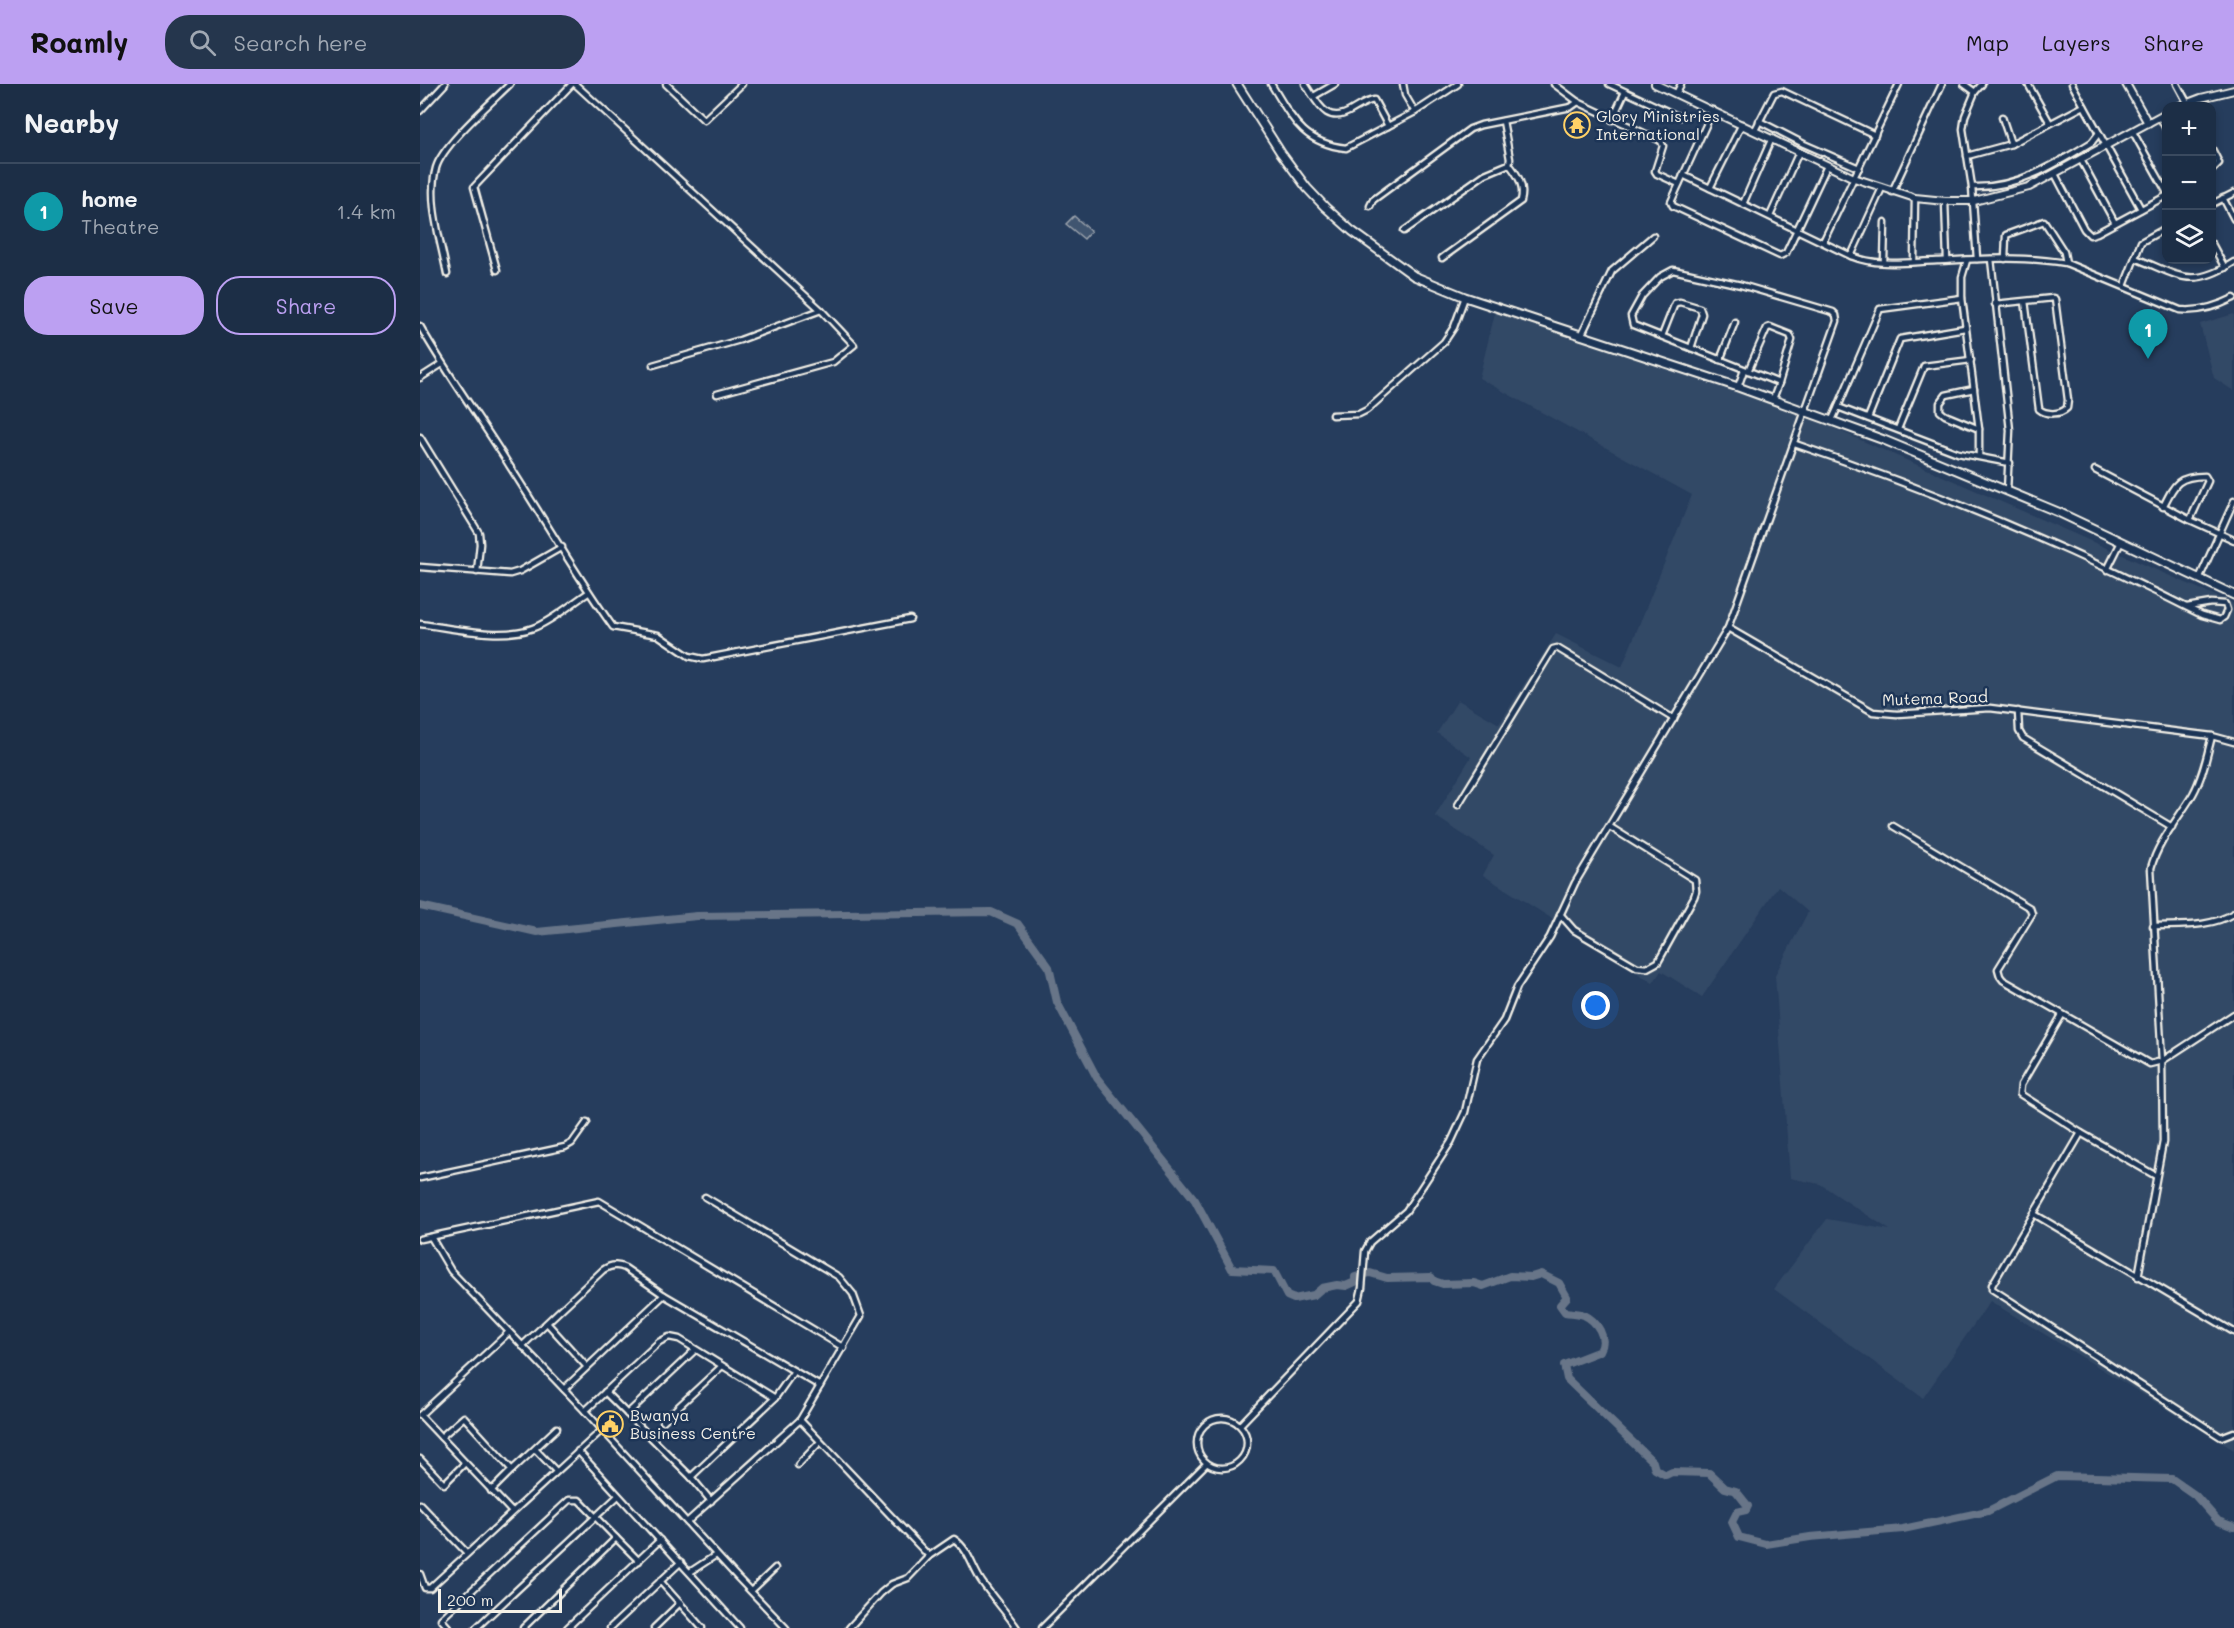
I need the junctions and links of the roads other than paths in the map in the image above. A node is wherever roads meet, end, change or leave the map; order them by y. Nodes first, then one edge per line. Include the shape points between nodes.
1 (446, 84) edge
2 (510, 84) edge
3 (573, 84) edge
4 (666, 84) edge
5 (742, 84) edge
6 (1237, 84) edge
7 (1273, 84) edge
8 (1305, 84) edge
9 (1335, 84) edge
10 (1403, 84) edge
11 (1458, 84) edge
12 (1554, 84) edge
13 (1609, 84) edge
14 (1655, 84) edge
15 (1681, 84) edge
16 (1899, 84) edge
17 (1942, 84) edge
18 (1964, 84) edge
19 (1982, 84) edge
20 (2028, 84) edge
21 (2072, 84) edge
22 (2126, 84) edge
23 (2177, 84) edge
24 (2234, 90) edge
25 (1625, 92) junction
26 (1975, 92) junction
27 (1676, 94) junction
28 (1314, 96) junction
29 (1578, 102) junction
30 (2184, 102) edge
31 (2195, 102) edge
32 (2084, 106) junction
33 (1713, 110) junction
34 (420, 111) edge
35 (1415, 112) junction
36 (1680, 117) dead end
37 (2002, 117) dead end
38 (2160, 117) joint
39 (1612, 120) junction
40 (1759, 121) junction
41 (2162, 121) edge
42 (1503, 122) junction
43 (2050, 123) junction
44 (2148, 123) junction
45 (1742, 124) junction
46 (1388, 126) junction
47 (1755, 130) junction
48 (2133, 132) junction
49 (2099, 133) junction
50 (1875, 135) junction
51 (1772, 138) junction
52 (2011, 144) junction
53 (2107, 146) junction
54 (1799, 152) junction
55 (1967, 156) junction
56 (2081, 160) junction
57 (1509, 164) junction
58 (1827, 166) junction
59 (1859, 168) junction
60 (2055, 174) junction
61 (1683, 176) junction
62 (1854, 178) junction
63 (1679, 184) junction
64 (2162, 186) edge
65 (1972, 187) junction
66 (1710, 188) junction
67 (1882, 188) junction
68 (1892, 192) junction
69 (2234, 193) edge
70 (2162, 196) edge
71 (1915, 198) junction
72 (2223, 198) junction
73 (1945, 201) junction
74 (1974, 201) junction
75 (2216, 202) edge
76 (1743, 204) junction
77 (1370, 206) dead end
78 (2141, 209) junction
79 (1770, 216) junction
80 (2234, 219) edge
81 (1885, 222) dead end
82 (2115, 223) junction
83 (1798, 229) junction
84 (2162, 230) edge
85 (1404, 231) dead end
86 (1653, 236) dead end
87 (1823, 242) junction
88 (2216, 253) edge
89 (1851, 256) junction
90 (1442, 258) dead end
91 (2005, 258) junction
92 (2135, 258) junction
93 (1977, 259) junction
94 (1991, 259) junction
95 (1947, 260) junction
96 (1967, 260) junction
97 (1914, 261) junction
98 (1884, 262) junction
99 (2234, 262) edge
100 (2066, 263) junction
101 (2225, 268) junction
102 (497, 270) dead end
103 (447, 274) dead end
104 (2124, 286) junction
105 (1466, 297) junction
106 (1962, 298) junction
107 (2234, 298) edge
108 (2025, 301) junction
109 (1995, 304) junction
110 (821, 310) junction
111 (1735, 322) dead end
112 (420, 326) edge
113 (1965, 328) junction
114 (1581, 336) junction
115 (1662, 336) junction
116 (1691, 348) junction
117 (1720, 360) junction
118 (1971, 360) junction
119 (442, 364) junction
120 (653, 365) dead end
121 (1746, 370) junction
122 (420, 378) edge
123 (1779, 383) junction
124 (1738, 387) junction
125 (1974, 389) junction
126 (717, 394) dead end
127 (1773, 399) junction
128 (1838, 407) junction
129 (1804, 410) junction
130 (1332, 415) dead end
131 (1868, 418) junction
132 (1832, 420) junction
133 (1890, 427) junction
134 (1898, 429) junction
135 (1979, 429) junction
136 (420, 437) edge
137 (1884, 440) junction
138 (1795, 444) junction
139 (1979, 456) junction
140 (2010, 464) junction
141 (2095, 470) dead end
142 (2007, 491) junction
143 (2234, 501) edge
144 (2163, 507) junction
145 (2190, 520) junction
146 (2219, 533) junction
147 (2234, 540) edge
148 (2121, 542) junction
149 (562, 547) junction
150 (420, 567) edge
151 (2106, 570) junction
152 (477, 572) junction
153 (2199, 579) junction
154 (588, 593) junction
155 (2234, 595) edge
156 (2187, 608) junction
157 (910, 619) dead end
158 (420, 624) edge
159 (1728, 628) junction
160 (2018, 711) junction
161 (1674, 719) junction
162 (2212, 736) junction
163 (2234, 742) edge
164 (1458, 805) dead end
165 (1893, 826) dead end
166 (1610, 827) junction
167 (2172, 827) junction
168 (1560, 914) junction
169 (2234, 914) edge
170 (2153, 926) junction
171 (2234, 1014) edge
172 (2062, 1015) junction
173 (2162, 1060) junction
174 (587, 1122) dead end
175 (2081, 1133) junction
176 (2156, 1176) junction
177 (420, 1178) edge
178 (705, 1197) dead end
179 (2034, 1214) junction
180 (431, 1237) junction
181 (420, 1239) edge
182 (2138, 1277) junction
183 (664, 1295) junction
184 (547, 1323) junction
185 (509, 1332) junction
186 (2234, 1332) edge
187 (522, 1346) junction
188 (844, 1348) junction
189 (695, 1350) junction
190 (722, 1366) junction
191 (587, 1367) junction
192 (794, 1371) junction
193 (820, 1386) junction
194 (564, 1389) junction
195 (605, 1392) junction
196 (776, 1398) junction
197 (585, 1411) junction
198 (627, 1414) junction
199 (420, 1415) edge
200 (800, 1420) junction
201 (663, 1421) dead end
202 (1240, 1425) junction
203 (557, 1428) dead end
204 (602, 1430) junction
205 (2234, 1432) edge
206 (441, 1437) junction
207 (820, 1442) junction
208 (535, 1449) junction
209 (578, 1452) junction
210 (420, 1459) edge
211 (465, 1463) junction
212 (1206, 1464) junction
213 (798, 1465) dead end
214 (512, 1470) junction
215 (556, 1471) junction
216 (691, 1477) junction
217 (491, 1491) junction
218 (618, 1496) junction
219 (711, 1501) junction
220 (420, 1504) edge
221 (512, 1512) junction
222 (596, 1516) junction
223 (687, 1522) junction
224 (616, 1538) junction
225 (660, 1540) junction
226 (467, 1553) junction
227 (716, 1555) junction
228 (929, 1556) junction
229 (639, 1561) junction
230 (681, 1562) junction
231 (775, 1568) dead end
232 (690, 1572) junction
233 (420, 1574) edge
234 (660, 1581) junction
235 (751, 1591) junction
236 (680, 1604) junction
237 (449, 1628) edge
238 (476, 1628) edge
239 (523, 1628) edge
240 (567, 1628) edge
241 (610, 1628) edge
242 (654, 1628) edge
243 (702, 1628) edge
244 (740, 1628) edge
245 (786, 1628) edge
246 (849, 1628) edge
247 (1017, 1628) edge
248 (1042, 1628) edge

1 - 34 street
2 - 103 street via 449,146 436,166 433,194
3 - 102 street via 474,188
3 - 110 street
4 - 5 street via 704,120
6 - 105 main road via 1281,153 1324,207 1414,276
7 - 46 street via 1303,131 1319,142 1348,148
8 - 28 street
9 - 28 street
10 - 35 street
11 - 35 street
12 - 29 street
13 - 25 street
14 - 27 street
15 - 27 street
16 - 50 street
17 - 68 street
18 - 26 street
19 - 26 street
20 - 43 street
21 - 32 street
22 - 44 street
23 - 30 street
24 - 31 street
25 - 36 street
25 - 39 street
26 - 55 street via 1964,123
27 - 33 street
28 - 46 street via 1326,113 1337,116 1374,100
29 - 39 street
29 - 42 street via 1571,107
32 - 43 street
32 - 49 street
33 - 45 street
33 - 61 street
35 - 46 street
37 - 52 street
38 - 41 street
38 - 44 street
39 - 63 street via 1661,141 1663,146 1654,171
40 - 47 street
40 - 50 street via 1774,93 1782,91
40 - 59 street
42 - 57 street
42 - 77 street via 1470,129
43 - 52 street
44 - 48 street
45 - 47 street
45 - 66 street
47 - 51 street
48 - 53 street
48 - 64 street
49 - 53 street
49 - 65 street via 2092,142 2026,177 1998,186
50 - 59 street
51 - 54 street
51 - 76 street
52 - 55 street
53 - 56 street
53 - 78 street
54 - 58 street
54 - 79 street
55 - 65 street
56 - 60 street
56 - 82 street
57 - 85 street via 1485,174
57 - 90 street via 1520,181 1521,201
58 - 62 street
58 - 83 street
59 - 62 street
60 - 74 street via 2021,190
60 - 82 street via 2087,233 2092,235
61 - 63 street
61 - 66 street
62 - 67 street
62 - 87 street
63 - 83 street via 1673,206 1777,255 1786,253
65 - 74 street
66 - 76 street
67 - 68 street
67 - 89 street
68 - 71 street
69 - 72 street
70 - 78 street
71 - 73 street
71 - 97 street
72 - 75 street
72 - 80 street
73 - 74 street
73 - 95 street
74 - 93 street
76 - 79 street
78 - 82 street
79 - 83 street
81 - 98 street
83 - 87 street
84 - 92 street via 2143,241
86 - 114 street via 1612,271
87 - 89 street
88 - 101 street
89 - 98 street
91 - 94 street
91 - 100 street
91 - 100 street via 2006,235 2044,220 2064,252
92 - 101 street via 2191,279
92 - 104 street
93 - 94 street
93 - 96 street
94 - 109 street
95 - 96 street
95 - 97 street
96 - 106 street
97 - 98 street
99 - 101 street
100 - 104 street
104 - 107 street via 2183,310
105 - 114 main road
105 - 130 street via 1454,327 1439,347 1363,413
106 - 113 street
106 - 128 street via 1880,309
108 - 108 street via 2055,299 2068,400 2067,408 2061,412 2046,413 2039,409
108 - 109 street
109 - 140 street via 2010,430
110 - 120 street via 740,340
110 - 126 street via 854,345 833,362
111 - 117 street
112 - 119 street
113 - 118 street
113 - 131 street via 1901,337
114 - 124 main road
115 - 116 street
115 - 116 street via 1675,303 1700,308 1702,314
115 - 129 street via 1636,328 1631,316 1646,291 1670,271 1741,285 1833,312 1837,321
116 - 117 street
117 - 121 street
118 - 125 street
118 - 134 street via 1924,366
119 - 122 street
119 - 149 street
121 - 123 street
121 - 123 street via 1767,328 1790,334 1792,340
121 - 124 street
123 - 127 street
124 - 127 main road
125 - 135 street
125 - 135 street via 1946,395 1940,411
127 - 129 main road
128 - 131 street
128 - 132 street
129 - 132 main road
129 - 138 street
131 - 133 street
132 - 137 main road
133 - 134 street
133 - 137 street
134 - 139 street via 1958,453
135 - 139 street
136 - 152 street via 479,533
137 - 142 main road
138 - 151 street via 1928,492
138 - 159 street
139 - 140 street
140 - 142 street
141 - 144 street
142 - 148 main road
143 - 146 street
144 - 145 street
144 - 145 street via 2176,482 2205,476 2208,481
145 - 146 street
146 - 147 street
146 - 153 street
148 - 151 street
148 - 153 main road
149 - 152 street via 516,573
149 - 154 street
150 - 152 street
151 - 156 street
153 - 155 main road
154 - 157 street via 613,627 658,635 689,656 703,659
154 - 158 street via 541,625 525,631 493,633
156 - 156 street via 2218,620 2227,610 2220,603
159 - 160 street, Mutema Road via 1873,712 1897,714 1981,707
159 - 161 street
160 - 162 street, Mutema Road
160 - 167 street via 2023,738
161 - 164 street via 1557,648 1552,649
161 - 166 street
162 - 163 street, Mutema Road
162 - 167 street via 2199,782
165 - 172 street via 2030,908 2032,914 1999,973 2003,980
166 - 168 street
166 - 168 street via 1695,880 1694,897 1658,962 1647,968 1637,967 1574,930
167 - 170 street via 2151,868
168 - 202 street via 1518,987 1504,1020 1477,1059 1465,1112 1451,1142 1406,1211 1365,1251 1359,1301
169 - 170 street via 2206,924
170 - 173 street
171 - 173 street
172 - 173 street via 2150,1064
172 - 175 street via 2019,1091
173 - 176 street via 2163,1142
174 - 177 street via 565,1147
175 - 176 street
175 - 179 street
176 - 182 street
178 - 188 street via 845,1282 861,1316
179 - 182 street
179 - 205 street via 1992,1290 2222,1437
180 - 181 street
180 - 185 street via 451,1271
180 - 188 street via 599,1201
182 - 186 street
183 - 184 street via 625,1268 611,1266
183 - 191 street
183 - 192 street
184 - 187 street
184 - 191 street
185 - 187 street
185 - 199 street
187 - 194 street
188 - 193 street
189 - 190 street
189 - 195 street via 676,1338 664,1338
189 - 198 street
190 - 196 street
190 - 201 street
191 - 194 street
192 - 193 street
192 - 196 street
193 - 200 street
194 - 197 street
195 - 197 street
195 - 198 street
196 - 216 street
197 - 204 street
198 - 216 street
199 - 206 street
200 - 207 street
200 - 219 street
202 - 212 street via 1246,1435 1243,1457 1224,1469
202 - 212 street via 1230,1418 1217,1417 1205,1423 1195,1444
203 - 208 street
204 - 209 street
204 - 223 street
206 - 211 street
206 - 214 street via 464,1417
207 - 213 street
207 - 228 street
208 - 214 street
208 - 215 street
209 - 215 street
209 - 218 street
210 - 211 street via 444,1484
211 - 217 street
212 - 248 street
214 - 217 street
215 - 221 street
216 - 219 street
217 - 221 street
218 - 222 street
218 - 225 street
219 - 223 street
220 - 226 street
221 - 226 street
222 - 224 street
222 - 237 street via 579,1500 569,1500 441,1619
222 - 238 street
223 - 227 street
224 - 229 street
224 - 239 street
225 - 229 street
225 - 230 street
226 - 233 street via 428,1589
227 - 232 street
227 - 235 street
228 - 246 street via 908,1578 881,1593
228 - 247 street via 954,1539 961,1544 982,1582
229 - 240 street
230 - 232 street
230 - 234 street
231 - 235 street
232 - 244 street
234 - 236 street
234 - 241 street
235 - 245 street
236 - 242 street
236 - 243 street

